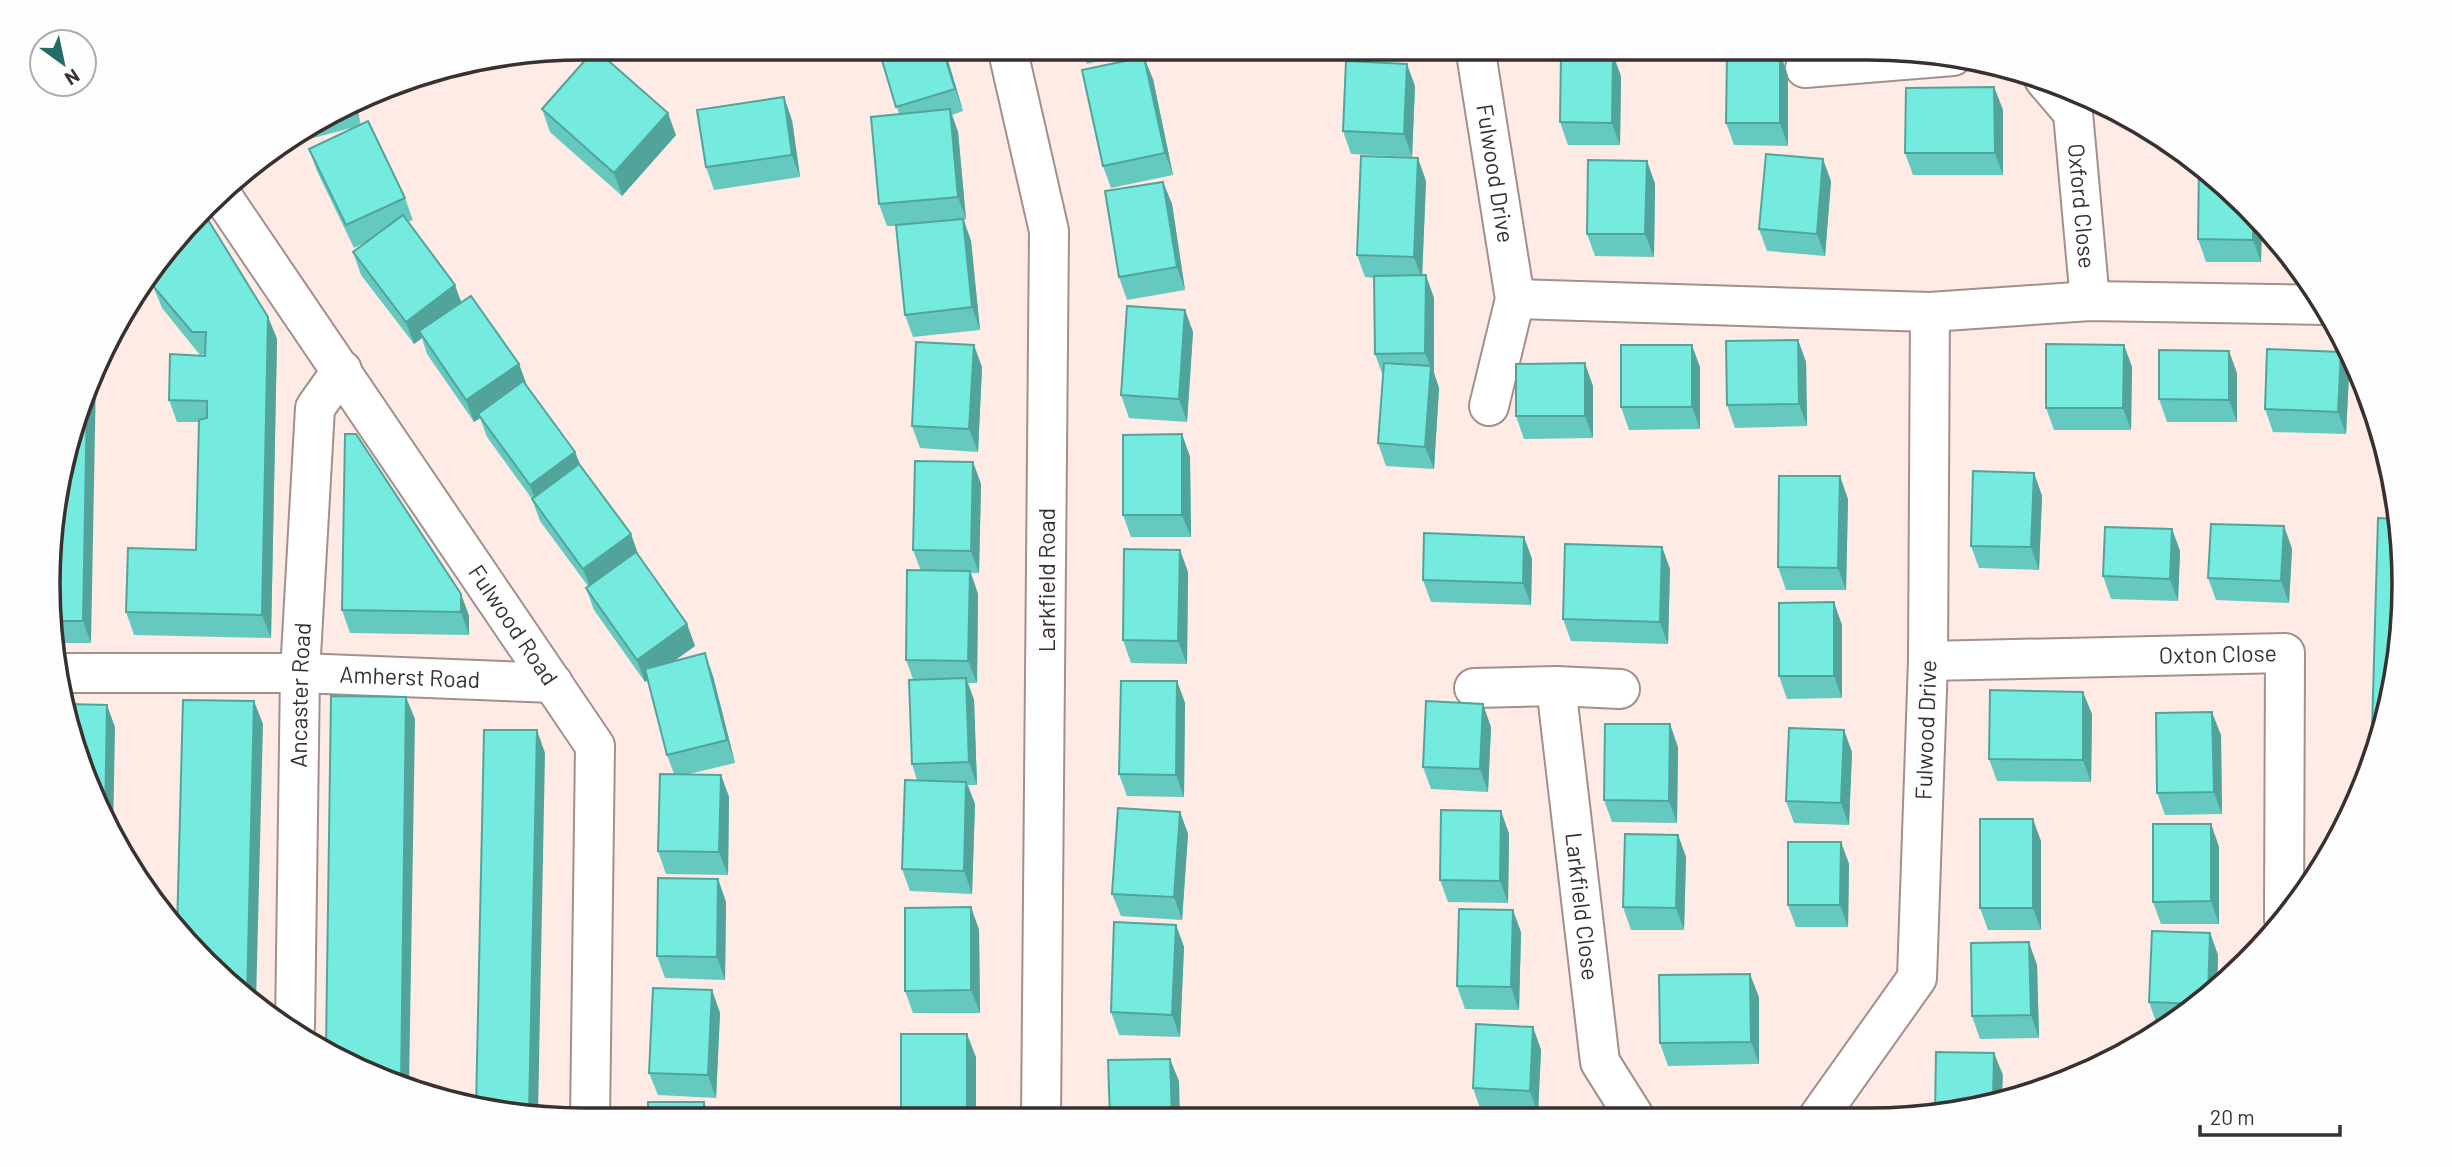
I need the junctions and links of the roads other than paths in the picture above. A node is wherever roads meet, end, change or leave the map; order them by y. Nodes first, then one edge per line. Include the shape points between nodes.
1 (1010, 60) edge
2 (1477, 60) edge
3 (1894, 61) edge
4 (1805, 68) dead end
5 (2057, 95) edge
6 (226, 201) edge
7 (1515, 299) junction
8 (2090, 301) junction
9 (2312, 305) edge
10 (1930, 312) junction
11 (342, 370) junction
12 (1489, 406) dead end
13 (1928, 661) junction
14 (68, 673) edge
15 (300, 673) junction
16 (553, 683) junction
17 (1556, 686) junction
18 (1474, 688) dead end
19 (1620, 689) dead end
20 (2284, 902) edge
21 (295, 1021) edge
22 (590, 1108) edge
23 (1041, 1108) edge
24 (1629, 1108) edge
25 (1824, 1108) edge

1 - 23 street, Larkfield Road via 1049,231
2 - 7 street, Fulwood Drive
3 - 4 street
5 - 8 street, Oxford Close via 2073,113
6 - 11 street, Fulwood Road
7 - 10 street
7 - 12 street, Fulwood Drive
8 - 9 street
8 - 10 street
10 - 13 street, Fulwood Drive
11 - 15 street, Ancaster Road via 315,408
11 - 16 street, Fulwood Road
13 - 20 street, Oxton Close via 2284,653
13 - 25 street, Fulwood Drive via 1917,978
14 - 15 street, Amherst Road
15 - 16 street, Amherst Road
15 - 21 street, Ancaster Road
16 - 22 street, Fulwood Road via 595,746
17 - 18 street
17 - 19 street
17 - 24 street, Larkfield Close via 1601,1062

